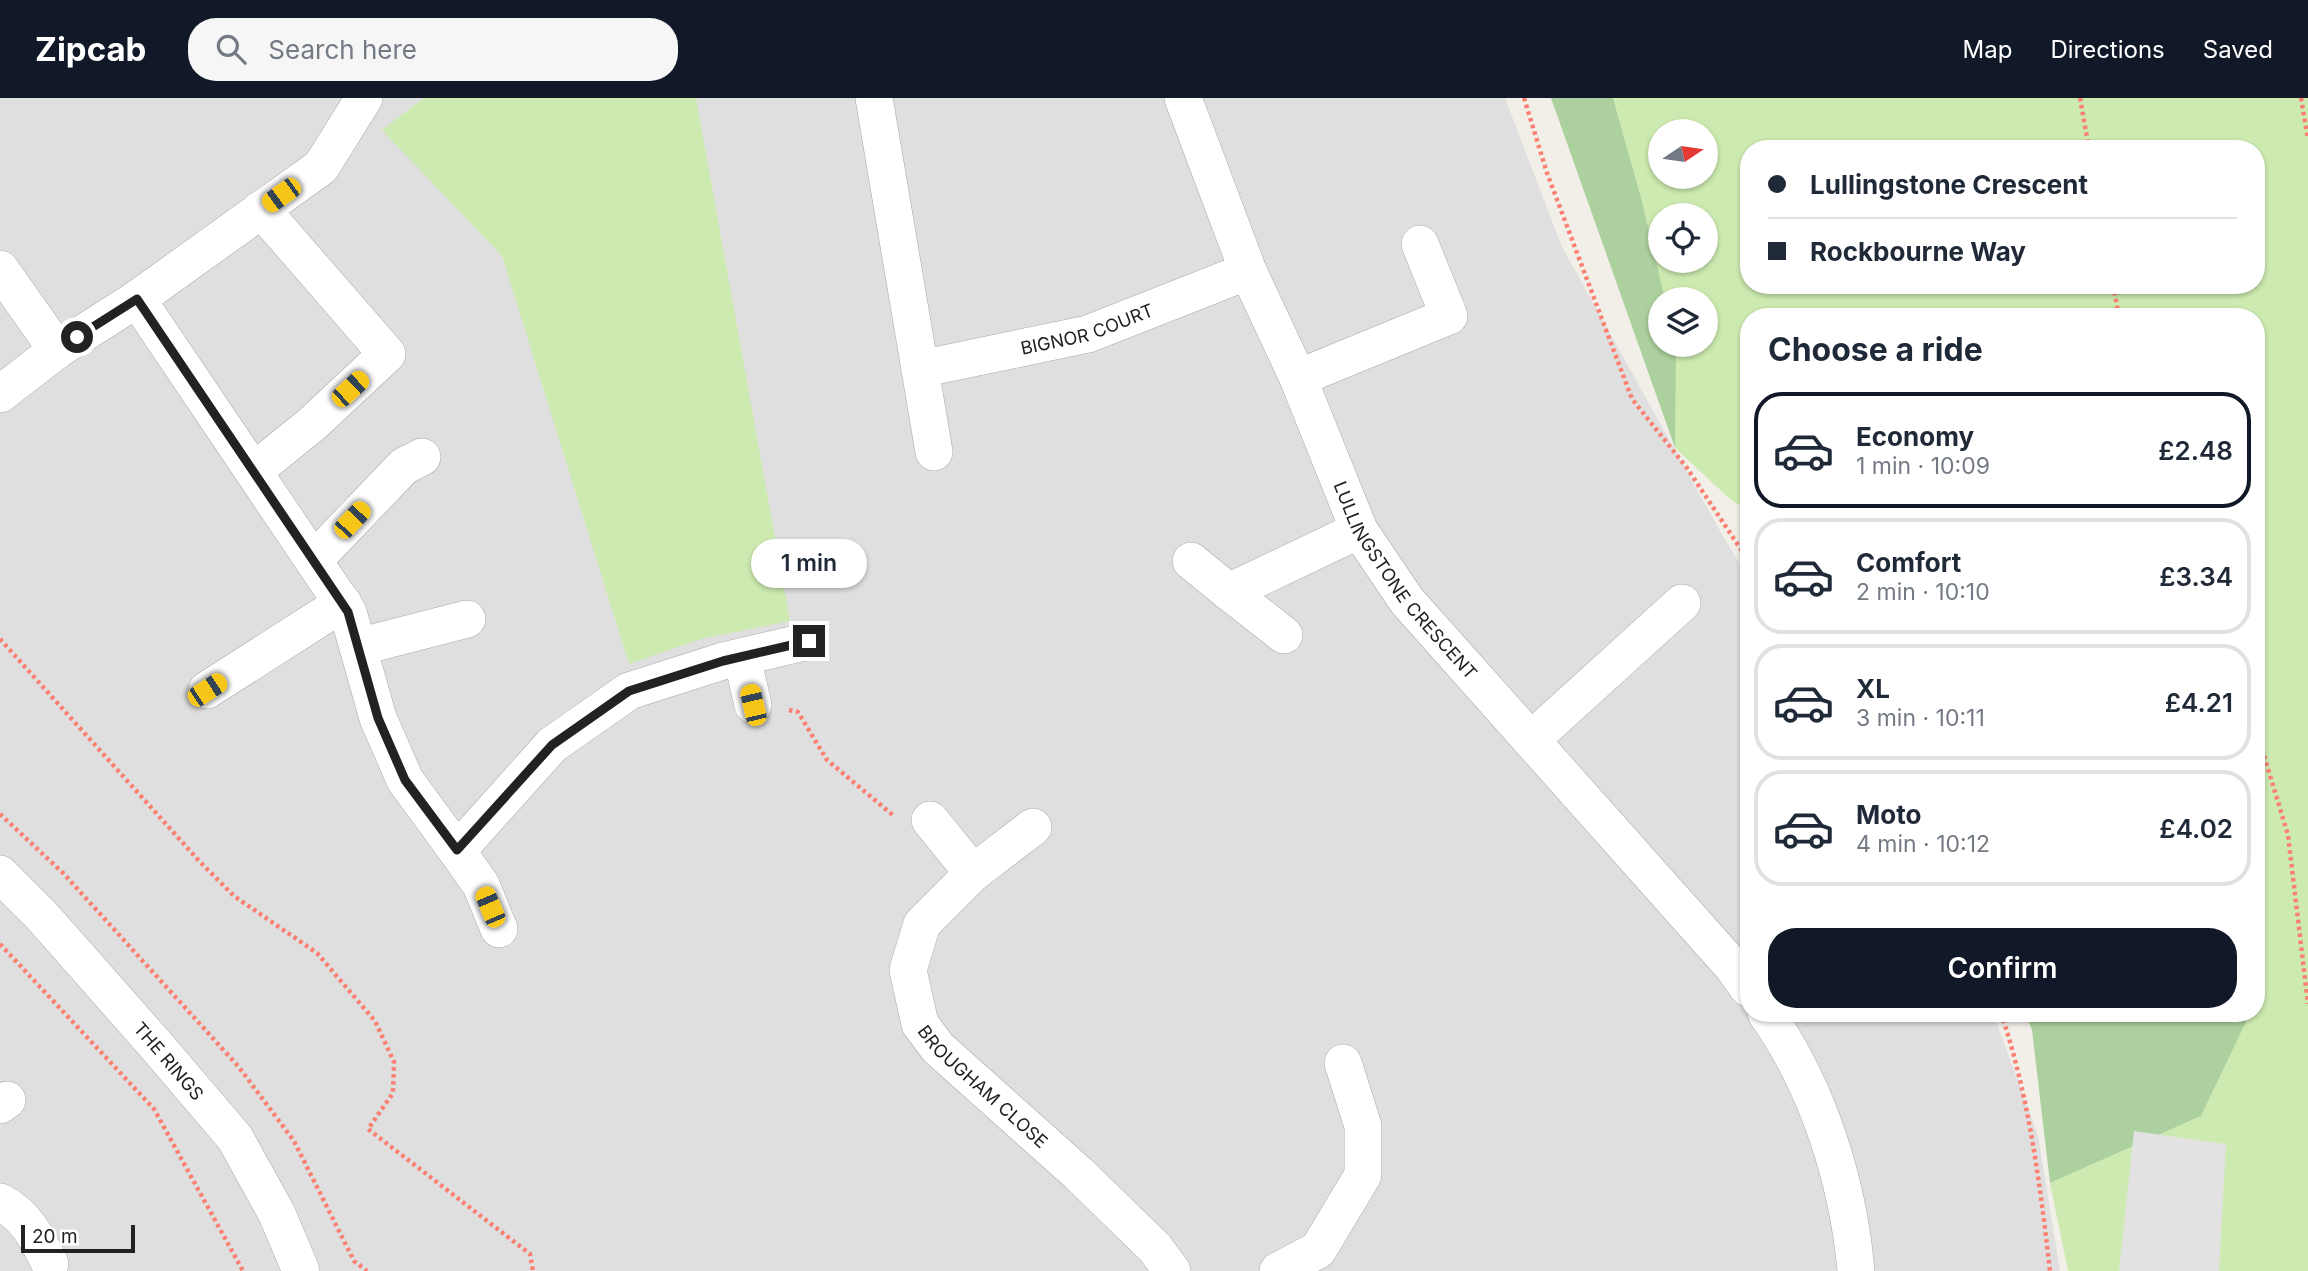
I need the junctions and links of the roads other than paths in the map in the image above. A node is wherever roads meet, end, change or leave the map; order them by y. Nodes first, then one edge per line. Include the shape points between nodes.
1 (364, 98) edge
2 (874, 98) edge
3 (1183, 98) edge
4 (261, 209) junction
5 (1420, 244) dead end
6 (0, 269) edge
7 (1248, 271) junction
8 (137, 299) junction
9 (57, 350) junction
10 (920, 369) junction
11 (1298, 378) junction
12 (0, 394) edge
13 (934, 452) dead end
14 (422, 457) dead end
15 (254, 471) junction
16 (1359, 530) junction
17 (314, 560) junction
18 (1191, 561) dead end
19 (1229, 592) junction
20 (343, 603) junction
21 (1682, 603) dead end
22 (467, 619) dead end
23 (1284, 635) dead end
24 (809, 641) dead end
25 (359, 647) junction
26 (742, 657) junction
27 (207, 690) dead end
28 (753, 705) road end
29 (1532, 739) junction
30 (930, 820) road end
31 (1033, 827) dead end
32 (457, 850) junction
33 (973, 873) junction
34 (0, 874) edge
35 (499, 929) dead end
36 (1740, 977) edge
37 (1772, 1022) edge
38 (1343, 1063) dead end
39 (0, 1202) edge
40 (50, 1264) dead end
41 (301, 1271) edge
42 (1172, 1271) edge
43 (1278, 1271) edge
44 (1856, 1271) edge

1 - 4 street via 321,167
2 - 10 street
3 - 7 street, LULLINGSTONE CRESCENT
4 - 8 street
4 - 15 street via 387,354
5 - 11 street via 1449,316
6 - 9 street
7 - 10 street, BIGNOR COURT via 1088,334
7 - 11 street, LULLINGSTONE CRESCENT
8 - 9 street
8 - 15 street
9 - 12 street
10 - 13 street
11 - 16 street, LULLINGSTONE CRESCENT
14 - 17 street via 404,466
15 - 17 street
16 - 19 street
16 - 29 street, LULLINGSTONE CRESCENT via 1407,601
17 - 20 street
18 - 19 street
19 - 23 street
20 - 25 street
20 - 27 street
21 - 29 street
22 - 25 street
24 - 26 street
25 - 32 street via 378,718 405,780
26 - 28 street
26 - 32 street via 629,691 552,745
29 - 36 street, LULLINGSTONE CRESCENT
30 - 33 street
31 - 33 street, BROUGHAM CLOSE
32 - 35 street via 481,885
33 - 42 street, BROUGHAM CLOSE via 922,924 908,970 920,1024 938,1048 1079,1174 1155,1248
34 - 41 street, THE RINGS via 234,1138 277,1214
37 - 44 street via 1806,1082 1835,1160
38 - 43 street via 1363,1126 1363,1175 1318,1250
39 - 40 street via 30,1226

